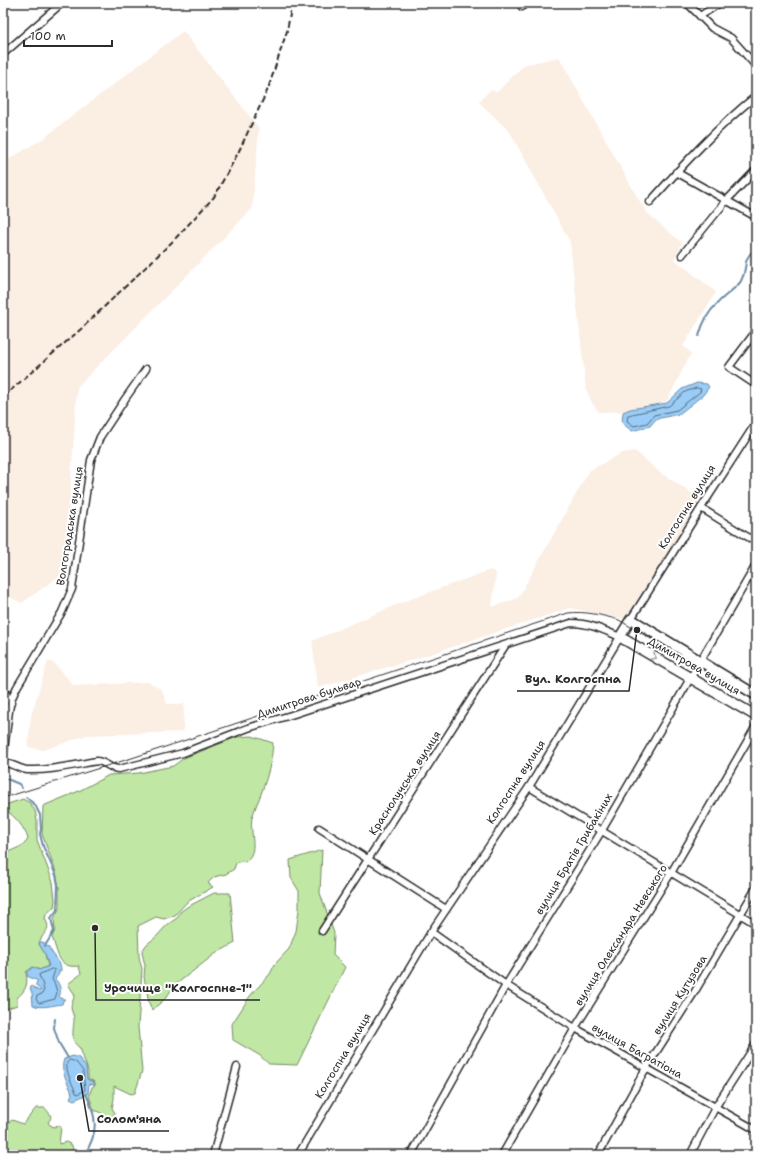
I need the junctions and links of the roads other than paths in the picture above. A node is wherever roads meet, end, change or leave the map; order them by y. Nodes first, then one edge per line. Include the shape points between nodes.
1 (62, 3) edge
2 (528, 3) edge
3 (687, 3) edge
4 (720, 3) edge
5 (522, 7) dead end
6 (700, 16) junction
7 (3, 54) edge
8 (756, 66) edge
9 (756, 96) edge
10 (756, 170) edge
11 (676, 172) junction
12 (726, 201) junction
13 (650, 202) dead end
14 (756, 217) edge
15 (682, 255) dead end
16 (756, 330) edge
17 (146, 369) dead end
18 (756, 385) edge
19 (756, 423) edge
20 (701, 508) junction
21 (756, 542) edge
22 (756, 565) edge
23 (631, 619) junction
24 (620, 637) junction
25 (505, 646) junction
26 (700, 661) junction
27 (690, 678) junction
28 (3, 689) edge
29 (756, 695) edge
30 (11, 703) junction
31 (756, 716) edge
32 (756, 726) edge
33 (3, 758) edge
34 (3, 763) edge
35 (529, 787) junction
36 (319, 828) dead end
37 (601, 832) junction
38 (368, 859) junction
39 (671, 873) junction
40 (756, 888) edge
41 (446, 909) junction
42 (741, 914) junction
43 (756, 924) edge
44 (322, 931) dead end
45 (432, 932) junction
46 (506, 984) junction
47 (575, 1028) junction
48 (756, 1044) edge
49 (237, 1067) dead end
50 (646, 1068) junction
51 (716, 1106) junction
52 (756, 1130) edge
53 (213, 1155) edge
54 (298, 1155) edge
55 (411, 1155) edge
56 (502, 1155) edge
57 (598, 1155) edge
58 (690, 1155) edge

1 - 7 street
2 - 5 street
3 - 6 street
4 - 6 street
6 - 8 street via 712,28 731,38
9 - 11 street via 736,112
10 - 12 street
11 - 12 street
11 - 13 street
12 - 14 street
12 - 15 street
16 - 18 street via 729,367
17 - 30 street, Волгоградська вулиця via 100,437 91,460 72,589 62,612 17,687
19 - 20 street, Колгоспна вулиця
20 - 21 street
20 - 23 street, Колгоспна вулиця
22 - 26 street, вулиця Братів Грибакіних
23 - 24 street, Колгоспна вулиця
23 - 26 street, Димитрова вулиця
24 - 25 street, Димитрова бульвар via 592,625 571,623
24 -> 27 street, Димитрова вулиця
24 - 35 street, Колгоспна вулиця
25 - 34 street, Димитрова бульвар via 248,728 183,753 119,768 111,768 104,762 97,761 47,770 23,769
25 - 38 street, Краснолучська вулиця
26 - 27 street, вулиця Братів Грибакіних
26 - 29 street, Димитрова вулиця
27 - 31 street, Димитрова вулиця
27 - 37 street, вулиця Братів Грибакіних
28 - 30 street
30 - 33 street, Волгоградська вулиця
32 - 39 street, вулиця Олександра Невського
35 - 37 street
35 - 41 street, Колгоспна вулиця
36 - 38 street
37 - 39 street
37 - 46 street, вулиця Братів Грибакіних
38 - 41 street
38 - 44 street, Краснолучська вулиця
39 - 42 street
39 - 47 street, вулиця Олександра Невського
40 - 42 street, вулиця Кутузова
41 - 45 street, Колгоспна вулиця
42 - 43 street
42 - 50 street, вулиця Кутузова
45 - 46 street, вулиця Багратіона
45 - 54 street, Колгоспна вулиця
46 - 47 street, вулиця Багратіона
46 - 55 street, вулиця Братів Грибакіних
47 - 50 street, вулиця Багратіона
47 - 56 street, вулиця Олександра Невського
48 - 51 street
49 - 53 street
50 - 51 street, вулиця Багратіона
50 - 57 street, вулиця Кутузова
51 - 52 street, вулиця Багратіона
51 - 58 street

